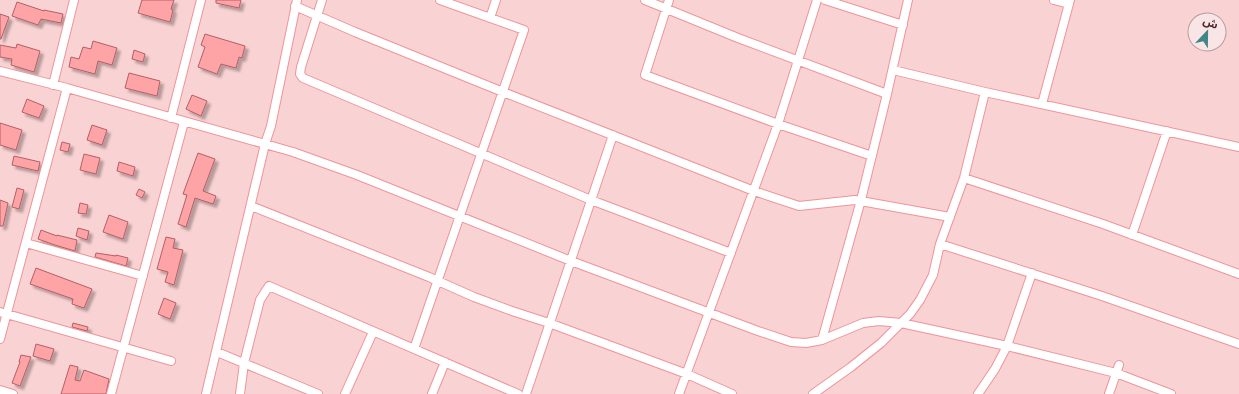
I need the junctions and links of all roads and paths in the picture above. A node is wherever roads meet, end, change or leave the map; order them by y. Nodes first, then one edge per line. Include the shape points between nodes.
1 (74, 0) edge
2 (201, 0) edge
3 (322, 0) edge
4 (440, 0) edge
5 (496, 0) edge
6 (645, 0) edge
7 (669, 0) edge
8 (817, 0) edge
9 (825, 0) edge
10 (908, 0) edge
11 (1054, 0) edge
12 (1069, 2) edge
13 (296, 3) edge
14 (666, 9) junction
15 (318, 14) junction
16 (490, 18) junction
17 (902, 25) junction
18 (798, 62) junction
19 (893, 70) junction
20 (0, 71) edge
21 (53, 84) junction
22 (67, 88) junction
23 (503, 92) junction
24 (985, 92) junction
25 (887, 94) junction
26 (1042, 104) junction
27 (171, 118) junction
28 (184, 122) junction
29 (778, 124) junction
30 (1167, 131) junction
31 (613, 135) junction
32 (265, 144) junction
33 (1239, 147) edge
34 (480, 153) junction
35 (872, 156) junction
36 (964, 178) junction
37 (754, 191) junction
38 (592, 200) junction
39 (861, 200) junction
40 (251, 206) junction
41 (460, 216) junction
42 (950, 217) junction
43 (1132, 235) junction
44 (26, 243) junction
45 (940, 244) junction
46 (731, 253) junction
47 (571, 261) junction
48 (1032, 273) junction
49 (1239, 274) edge
50 (143, 276) junction
51 (438, 281) junction
52 (4, 313) edge
53 (709, 313) junction
54 (549, 323) junction
55 (901, 323) junction
56 (373, 332) junction
57 (0, 339) edge
58 (822, 340) junction
59 (1239, 344) edge
60 (1007, 346) junction
61 (124, 348) junction
62 (414, 349) junction
63 (217, 352) junction
64 (171, 361) dead end
65 (445, 362) junction
66 (244, 363) junction
67 (1119, 365) dead end
68 (1116, 373) junction
69 (687, 374) junction
70 (0, 390) edge
71 (13, 394) edge
72 (111, 394) edge
73 (206, 394) edge
74 (240, 394) edge
75 (318, 394) edge
76 (345, 394) edge
77 (432, 394) edge
78 (518, 394) edge
79 (526, 394) edge
80 (679, 394) edge
81 (732, 394) edge
82 (813, 394) edge
83 (978, 394) edge
84 (1109, 394) edge
85 (1171, 394) edge

1 - 21 street
2 - 27 street
3 - 15 street
4 - 16 street
5 - 16 street
6 - 14 street
7 - 14 street
8 - 18 street
9 - 17 street
10 - 17 street
11 - 12 street
12 - 26 street
13 - 15 street
13 - 32 street
14 - 18 street
14 - 29 street via 645,75
15 - 23 street via 355,32
15 - 34 street via 301,67 300,74 303,78
16 - 23 street via 524,30
17 - 19 street
18 - 25 street
18 - 29 street
19 - 24 street
19 - 25 street
20 - 21 street
21 - 22 street
22 - 27 street
22 - 44 street
23 - 31 street
23 - 34 street
24 - 26 street
24 - 36 street
25 - 35 street
26 - 30 street
27 - 28 street
28 - 32 street
28 - 50 street
29 - 35 street
29 - 37 street
30 - 33 street
30 - 43 street
31 - 37 street
31 - 38 street
32 - 40 street
32 - 41 street via 356,175
34 - 38 street
34 - 41 street
35 - 39 street
36 - 42 street
36 - 43 street
37 - 39 street via 799,206
37 - 46 street
38 - 46 street
38 - 47 street
39 - 42 street
39 - 58 street
40 - 51 street
40 - 63 street
41 - 47 street
41 - 51 street
42 - 45 street
43 - 49 street
44 - 50 street
44 - 52 street
45 - 48 street
45 - 55 street via 931,278 920,300
46 - 53 street
47 - 53 street
47 - 54 street
48 - 59 street
48 - 60 street
50 - 61 street
51 - 54 street via 506,309
51 - 62 street
52 - 57 street
52 - 61 street
53 - 58 street via 791,342
53 - 69 street
54 - 69 street
54 - 79 street
55 - 58 street via 863,323
55 - 60 street
55 - 82 street via 881,343
56 - 62 street
56 - 66 street via 268,286 260,300
56 - 76 street
60 - 68 street
60 - 83 street
61 - 64 street
61 - 72 street
62 - 65 street
63 - 66 street
63 - 73 street
65 - 77 street
65 - 78 street
66 - 74 street
66 - 75 street
67 - 68 street
68 - 84 street
68 - 85 street
69 - 80 street
69 - 81 street
70 - 71 street

